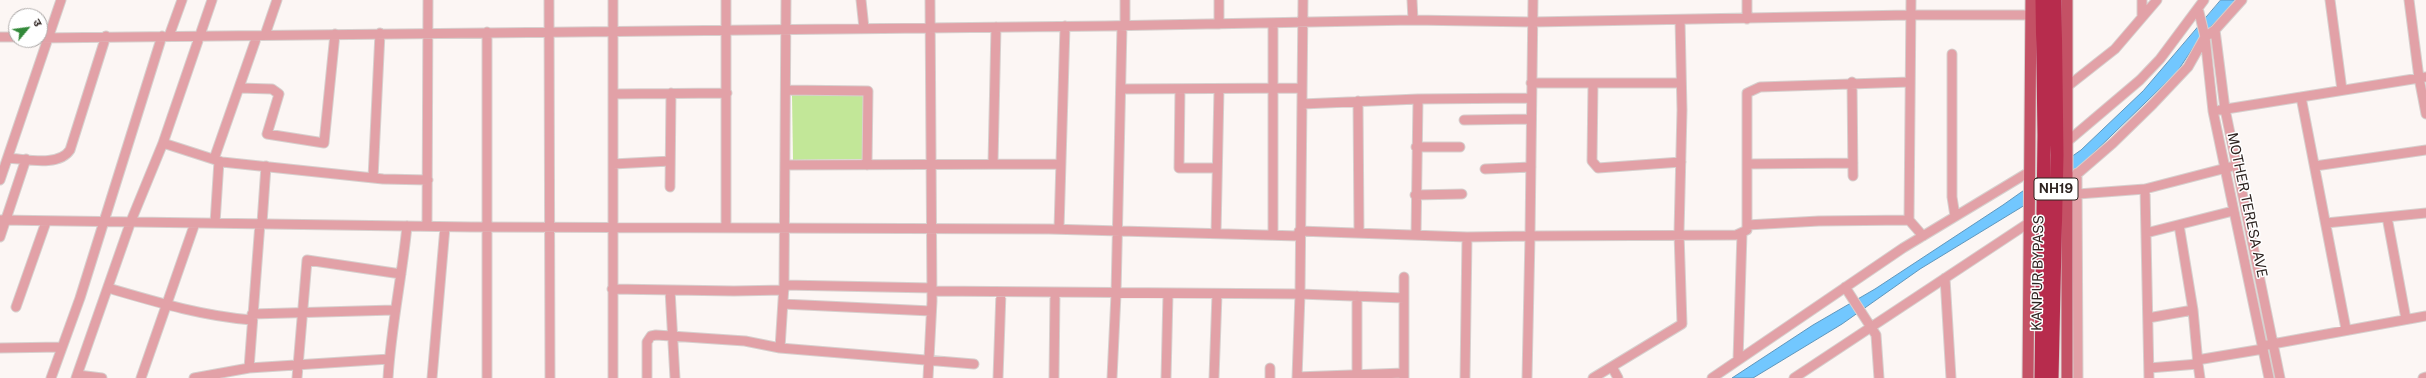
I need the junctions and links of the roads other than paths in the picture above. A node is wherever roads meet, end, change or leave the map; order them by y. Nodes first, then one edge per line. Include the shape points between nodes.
1 (61, 0) edge
2 (182, 0) edge
3 (212, 0) edge
4 (277, 0) edge
5 (428, 0) edge
6 (549, 0) edge
7 (613, 0) edge
8 (726, 0) edge
9 (786, 0) edge
10 (861, 0) edge
11 (930, 0) edge
12 (1125, 0) edge
13 (1219, 0) edge
14 (1304, 0) edge
15 (1412, 0) edge
16 (1532, 0) edge
17 (1747, 0) edge
18 (1910, 0) edge
19 (2031, 0) edge
20 (2042, 0) edge
21 (2055, 0) edge
22 (2067, 0) edge
23 (2142, 0) edge
24 (2157, 0) edge
25 (2204, 0) edge
26 (2242, 0) edge
27 (2330, 0) edge
28 (2409, 0) edge
29 (2198, 12) junction
30 (1910, 15) junction
31 (2031, 15) junction
32 (2142, 17) junction
33 (1747, 19) junction
34 (1413, 20) junction
35 (1680, 20) junction
36 (1532, 22) junction
37 (1219, 24) junction
38 (1273, 24) junction
39 (1303, 24) junction
40 (1065, 26) junction
41 (1123, 26) junction
42 (930, 27) junction
43 (996, 27) junction
44 (864, 28) junction
45 (48, 29) edge
46 (727, 29) junction
47 (786, 29) junction
48 (613, 30) junction
49 (2215, 30) junction
50 (549, 31) junction
51 (487, 32) junction
52 (428, 33) junction
53 (335, 34) junction
54 (380, 34) junction
55 (106, 36) junction
56 (165, 36) junction
57 (199, 36) junction
58 (261, 36) junction
59 (2204, 36) junction
60 (48, 38) edge
61 (41, 48) edge
62 (1952, 54) dead end
63 (2422, 78) edge
64 (1852, 82) junction
65 (1910, 82) junction
66 (1531, 83) junction
67 (1593, 83) junction
68 (1681, 83) junction
69 (2068, 86) junction
70 (239, 88) junction
71 (1219, 88) junction
72 (1273, 88) junction
73 (1302, 88) junction
74 (1121, 89) junction
75 (1180, 89) junction
76 (786, 90) junction
77 (2342, 90) junction
78 (671, 93) junction
79 (727, 93) junction
80 (613, 94) junction
81 (2301, 97) junction
82 (1531, 98) junction
83 (1418, 99) junction
84 (1358, 101) junction
85 (1302, 104) junction
86 (2225, 109) junction
87 (2212, 111) junction
88 (2426, 114) edge
89 (1531, 119) junction
90 (1464, 120) dead end
91 (163, 143) junction
92 (1416, 147) junction
93 (1460, 147) dead end
94 (2068, 147) junction
95 (2426, 150) edge
96 (8, 158) junction
97 (26, 159) junction
98 (217, 160) junction
99 (670, 161) junction
100 (1681, 162) junction
101 (993, 163) junction
102 (1853, 163) junction
103 (613, 164) junction
104 (1060, 164) junction
105 (1747, 164) junction
106 (786, 165) junction
107 (867, 165) junction
108 (2237, 165) junction
109 (266, 166) junction
110 (930, 166) junction
111 (2314, 166) junction
112 (1531, 167) junction
113 (1217, 168) junction
114 (2224, 168) junction
115 (1485, 169) dead end
116 (2029, 175) junction
117 (1853, 176) dead end
118 (2071, 177) junction
119 (373, 178) junction
120 (0, 180) edge
121 (428, 180) junction
122 (670, 187) dead end
123 (2145, 189) junction
124 (1462, 194) dead end
125 (2078, 194) junction
126 (1415, 195) junction
127 (2233, 211) junction
128 (2426, 213) edge
129 (1955, 216) junction
130 (2387, 217) junction
131 (3, 220) edge
132 (1909, 220) junction
133 (131, 221) junction
134 (46, 222) junction
135 (104, 222) junction
136 (2030, 222) junction
137 (195, 223) junction
138 (215, 223) junction
139 (261, 223) junction
140 (2326, 223) junction
141 (1747, 225) junction
142 (2179, 225) junction
143 (407, 226) junction
144 (427, 226) junction
145 (445, 227) junction
146 (486, 227) junction
147 (549, 227) junction
148 (612, 227) junction
149 (726, 228) junction
150 (784, 228) junction
151 (930, 228) junction
152 (1059, 229) junction
153 (1117, 230) junction
154 (1216, 233) junction
155 (1299, 233) junction
156 (1358, 233) junction
157 (1742, 233) junction
158 (2146, 233) junction
159 (1679, 234) junction
160 (1273, 235) junction
161 (1416, 235) junction
162 (1530, 236) junction
163 (1923, 236) junction
164 (0, 237) edge
165 (1467, 237) junction
166 (401, 274) junction
167 (1404, 278) dead end
168 (1945, 278) junction
169 (1845, 287) junction
170 (108, 288) junction
171 (784, 288) junction
172 (612, 289) junction
173 (670, 290) junction
174 (932, 290) junction
175 (1001, 292) junction
176 (1055, 293) junction
177 (1116, 294) junction
178 (1168, 294) junction
179 (1217, 294) junction
180 (1300, 294) junction
181 (1357, 296) junction
182 (1404, 298) junction
183 (783, 304) junction
184 (166, 306) junction
185 (16, 307) dead end
186 (394, 310) junction
187 (2193, 310) junction
188 (931, 311) junction
189 (302, 313) junction
190 (2426, 316) edge
191 (252, 317) junction
192 (2148, 318) junction
193 (2406, 319) junction
194 (1871, 326) junction
195 (2346, 329) junction
196 (672, 336) junction
197 (2273, 344) junction
198 (62, 347) junction
199 (0, 348) edge
200 (780, 348) junction
201 (2262, 348) junction
202 (389, 359) junction
203 (1738, 360) junction
204 (929, 361) junction
205 (2198, 362) junction
206 (298, 363) junction
207 (974, 364) dead end
208 (1612, 367) junction
209 (249, 368) junction
210 (1270, 368) dead end
211 (2149, 368) junction
212 (1357, 374) junction
213 (1404, 375) edge
214 (77, 376) edge
215 (1297, 377) edge
216 (2426, 377) edge
217 (51, 378) edge
218 (102, 378) edge
219 (141, 378) edge
220 (194, 378) edge
221 (297, 378) edge
222 (388, 378) edge
223 (432, 378) edge
224 (487, 378) edge
225 (550, 378) edge
226 (613, 378) edge
227 (647, 378) edge
228 (675, 378) edge
229 (928, 378) edge
230 (998, 378) edge
231 (1054, 378) edge
232 (1112, 378) edge
233 (1166, 378) edge
234 (1214, 378) edge
235 (1270, 378) edge
236 (1464, 378) edge
237 (1527, 378) edge
238 (1593, 378) edge
239 (1618, 378) edge
240 (1712, 378) edge
241 (1794, 378) edge
242 (1879, 378) edge
243 (1951, 378) edge
244 (2028, 378) edge
245 (2041, 378) edge
246 (2052, 378) edge
247 (2067, 378) edge
248 (2078, 378) edge
249 (2149, 378) edge
250 (2200, 378) edge
251 (2269, 378) edge
252 (2280, 378) edge
253 (2423, 378) edge

1 - 45 street
2 - 56 street
3 - 57 street
4 - 58 street
5 - 52 street
6 - 50 street
7 - 48 street
8 - 46 street
9 - 47 street
10 - 44 street
11 - 42 street
12 - 41 street
13 - 37 street
14 - 39 street
15 - 34 street
16 - 36 street
17 - 33 street
18 - 30 street
19 - 31 main road
20 - 245 highway, KANPUR BYPASS / NH19 via 2044,135
21 - 246 highway, KANPUR BYPASS / NH19 via 2057,155
22 - 69 main road
23 - 32 street
24 - 32 street
25 - 29 street
26 - 49 street
27 - 77 street
28 - 63 street
29 - 59 street, MOTHER TERESA AVE
29 - 94 street via 2160,60
30 - 31 street
30 - 33 street
30 - 65 street
31 - 116 main road
32 - 69 street via 2115,48
33 - 35 street
34 - 36 street
34 - 39 street
35 - 36 street
35 - 68 street
36 - 66 street
37 - 38 street
37 - 41 street
38 - 39 street
38 - 72 street
39 - 73 street
40 - 41 street
40 - 43 street
40 - 104 street
41 - 74 street
42 - 43 street
42 - 44 street
42 - 110 street
43 - 101 street
44 - 47 street
46 - 47 street
46 - 48 street
46 - 79 street
47 - 76 street
48 - 50 street
48 - 80 street
49 - 59 street
49 - 86 street
50 - 51 street
50 - 147 street
51 - 52 street
51 - 146 street
52 - 54 street
52 - 121 street
53 - 54 street
53 - 58 street
53 - 70 street via 324,143 267,134 279,94 272,89
54 - 119 street
55 - 56 street
55 - 60 street
55 - 97 street via 70,150 66,156 57,160
56 - 57 street
56 - 135 street
57 - 58 street
57 - 91 street
58 - 70 street
59 - 87 street, MOTHER TERESA AVE
59 - 118 street via 2188,67 2113,143
61 - 96 street
62 - 129 street via 1952,197
63 - 77 street
63 - 88 street
64 - 65 street
64 - 102 street
64 - 105 street via 1753,89 1747,93
65 - 132 street
66 - 67 street
66 - 82 street
67 - 68 street
67 - 100 street via 1594,166 1598,168
68 - 100 street
69 - 94 main road
70 - 98 street
71 - 72 street
71 - 75 street
71 - 113 street
72 - 73 street
72 - 160 street
73 - 85 street
74 - 75 street
74 - 153 street
75 - 113 street via 1179,168
76 - 106 street
76 - 107 street via 868,91
77 - 81 street
78 - 79 street
78 - 80 street
78 - 99 street
79 - 149 street
80 - 103 street
81 - 86 street
81 - 111 street
82 - 83 street
82 - 89 street
83 - 84 street
83 - 92 street
84 - 85 street
84 - 156 street
85 - 155 street
86 - 87 street
86 - 108 street
87 - 114 street, MOTHER TERESA AVE
89 - 90 street
89 - 112 street
91 - 98 street
91 - 133 street
92 - 93 street
92 - 126 street
94 - 118 main road
95 - 111 street
96 - 97 street
96 - 120 street
97 - 131 street
98 - 109 street
98 - 138 street
99 - 103 street
99 - 122 street
100 - 159 street
101 - 104 street
101 - 110 street
102 - 105 street
102 - 117 street
103 - 148 street
104 - 152 street
105 - 141 street
106 - 107 street
106 - 150 street
107 - 110 street
108 - 114 street
108 - 197 street
109 - 119 street
109 - 139 street
110 - 151 street
111 - 140 street
112 - 115 street
112 - 162 street
113 - 154 street
114 - 123 street
114 - 127 street, MOTHER TERESA AVE
116 - 129 street
116 - 136 main road
118 - 125 street
118 - 247 main road
119 - 121 street
121 - 144 street
123 - 125 street
123 - 158 street
124 - 126 street
125 - 248 street
126 - 161 street
127 - 142 street
127 - 201 street, MOTHER TERESA AVE
128 - 130 street
129 - 163 street
130 - 140 street
130 - 193 street
131 - 134 street
131 - 164 street
132 - 141 street
132 - 163 street
133 - 135 street
133 - 137 street
133 - 170 street
134 - 135 street
134 - 185 street
135 - 198 street
136 - 168 street
136 - 244 main road
137 - 138 street
137 - 184 street
138 - 139 street
139 - 143 street
139 - 191 street
140 - 195 street
141 - 157 street via 1747,230
142 - 158 street
142 - 187 street
143 - 144 street
143 - 166 street
144 - 145 street
145 - 146 street
145 - 223 street
146 - 147 street
146 - 224 street
147 - 148 street
147 - 225 street
148 - 149 street
148 - 172 street
149 - 150 street
150 - 151 street
150 - 171 street
151 - 152 street
151 - 174 street
152 - 153 street
153 - 154 street
153 - 177 street
154 - 160 street
155 - 156 street
155 - 160 street
155 - 180 street
156 - 161 street
157 - 159 street
157 - 203 street
158 - 192 street
159 - 162 street
159 - 208 street via 1682,324
161 - 165 street
162 - 165 street
162 - 237 street
163 - 169 street
165 - 236 street
166 - 186 street
166 - 189 street via 307,260
167 - 182 street
168 - 194 street
168 - 243 street
169 - 194 street
169 - 203 street
170 - 184 street
170 - 214 street
171 - 173 street
171 - 174 street
171 - 183 street
172 - 173 street
172 - 226 street
173 - 196 street
174 - 175 street
174 - 188 street
175 - 176 street
175 - 230 street
176 - 177 street
176 - 231 street
177 - 178 street
177 - 232 street
178 - 179 street
178 - 233 street
179 - 180 street
179 - 234 street
180 - 181 street
180 - 215 street
181 - 182 street
181 - 212 street
182 - 213 street
183 - 188 street
183 - 200 street
184 - 191 street via 218,317
184 - 219 street
186 - 189 street
186 - 202 street
187 - 192 street
187 - 205 street
188 - 204 street
189 - 191 street
189 - 206 street
190 - 193 street
191 - 209 street
192 - 211 street
193 - 195 street
194 - 241 street
194 - 242 street via 1877,340
195 - 197 street
196 - 200 street via 745,341
196 - 227 street via 656,335 648,338
196 - 228 street
197 - 201 street
197 - 252 street
198 - 199 street
198 - 217 street
200 - 204 street
201 - 205 street
201 - 251 street, MOTHER TERESA AVE
202 - 206 street
202 - 222 street
203 - 240 street
204 - 207 street
204 - 229 street
205 - 211 street
205 - 250 street
206 - 209 street
206 - 221 street
208 - 238 street
208 - 239 street
209 - 220 street
210 - 235 street
211 - 249 street
212 - 213 street
212 - 215 street
214 - 218 street
216 - 253 street

